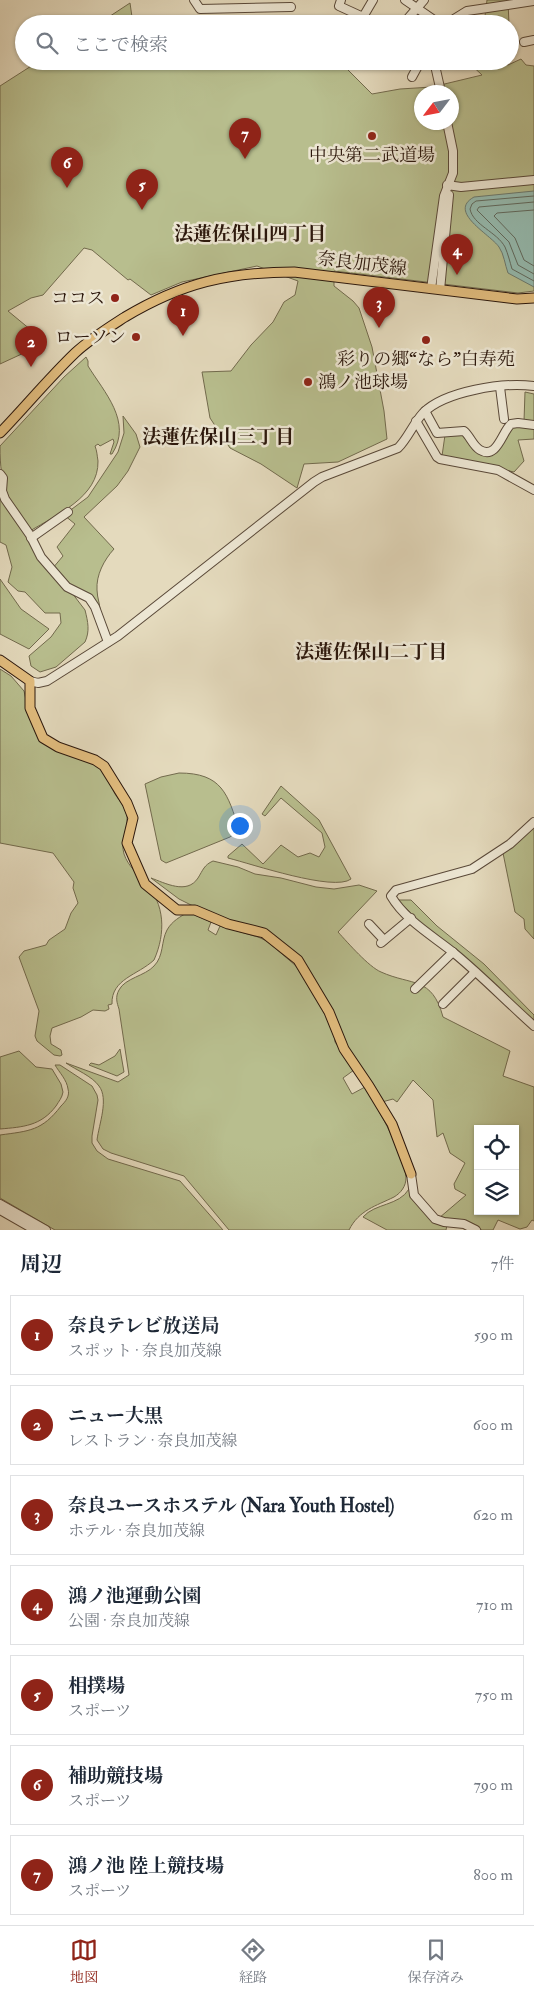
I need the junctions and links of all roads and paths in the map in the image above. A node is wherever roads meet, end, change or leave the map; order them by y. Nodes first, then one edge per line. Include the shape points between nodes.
1 (194, 0) edge
2 (341, 0) edge
3 (373, 0) edge
4 (405, 0) edge
5 (424, 0) edge
6 (475, 0) edge
7 (534, 1) edge
8 (266, 3) edge
9 (239, 4) edge
10 (291, 6) dead end
11 (418, 9) junction
12 (476, 9) junction
13 (359, 15) edge
14 (364, 15) edge
15 (410, 15) edge
16 (427, 15) edge
17 (459, 15) edge
18 (534, 40) edge
19 (524, 42) dead end
20 (416, 70) edge
21 (436, 70) edge
22 (412, 77) dead end
23 (439, 85) edge
24 (449, 130) edge
25 (534, 180) edge
26 (448, 185) junction
27 (435, 290) junction
28 (534, 298) edge
29 (534, 386) edge
30 (500, 387) junction
31 (425, 411) junction
32 (504, 419) dead end
33 (416, 421) junction
34 (534, 425) edge
35 (0, 433) edge
36 (0, 474) edge
37 (534, 490) edge
38 (68, 512) dead end
39 (31, 538) junction
40 (108, 642) junction
41 (0, 660) edge
42 (30, 680) junction
43 (534, 822) edge
44 (411, 918) junction
45 (369, 924) dead end
46 (453, 952) junction
47 (475, 972) junction
48 (415, 989) dead end
49 (443, 1004) dead end
50 (534, 1026) edge
51 (411, 1174) joint
52 (0, 1204) edge
53 (0, 1210) edge
54 (35, 1230) edge
55 (46, 1230) edge
56 (476, 1230) edge

1 - 9 street via 200,9
2 - 13 street via 339,6
3 - 14 street
4 - 11 street
5 - 11 street
6 - 12 street
7 - 12 street
8 - 9 street
8 - 10 street
11 - 15 street
11 - 16 street
12 - 17 street
18 - 19 street
20 - 22 street
21 - 23 street
24 - 26 street via 453,174
25 - 26 street via 461,187
26 - 27 street via 447,217
27 - 28 main road, 奈良加茂線
27 - 35 main road, 奈良加茂線 via 294,272 258,272 195,284 151,302 95,337 76,352
29 - 30 street
30 - 31 street via 452,395
30 - 32 street
31 - 33 street
31 - 34 street via 437,433 464,432 482,451 495,448 510,424
33 - 37 street via 440,459 498,470
33 - 40 street via 398,448 314,482
36 - 39 street via 5,499
38 - 39 street
39 - 40 street via 59,579 89,598
40 - 42 street via 48,681 38,683
41 - 42 main road
42 - 51 main road via 30,708 43,738 104,766 127,803 133,818 127,843 145,884 178,910 195,910 228,924 264,933 298,960 329,1012 344,1049 392,1124
43 - 44 street via 510,844 472,869 396,890 391,896
44 - 45 street via 382,942
44 - 46 street
46 - 47 street
46 - 48 street
47 - 49 street
47 - 50 street
51 - 56 street via 414,1195 435,1219 464,1224
52 - 55 street
53 - 54 street

